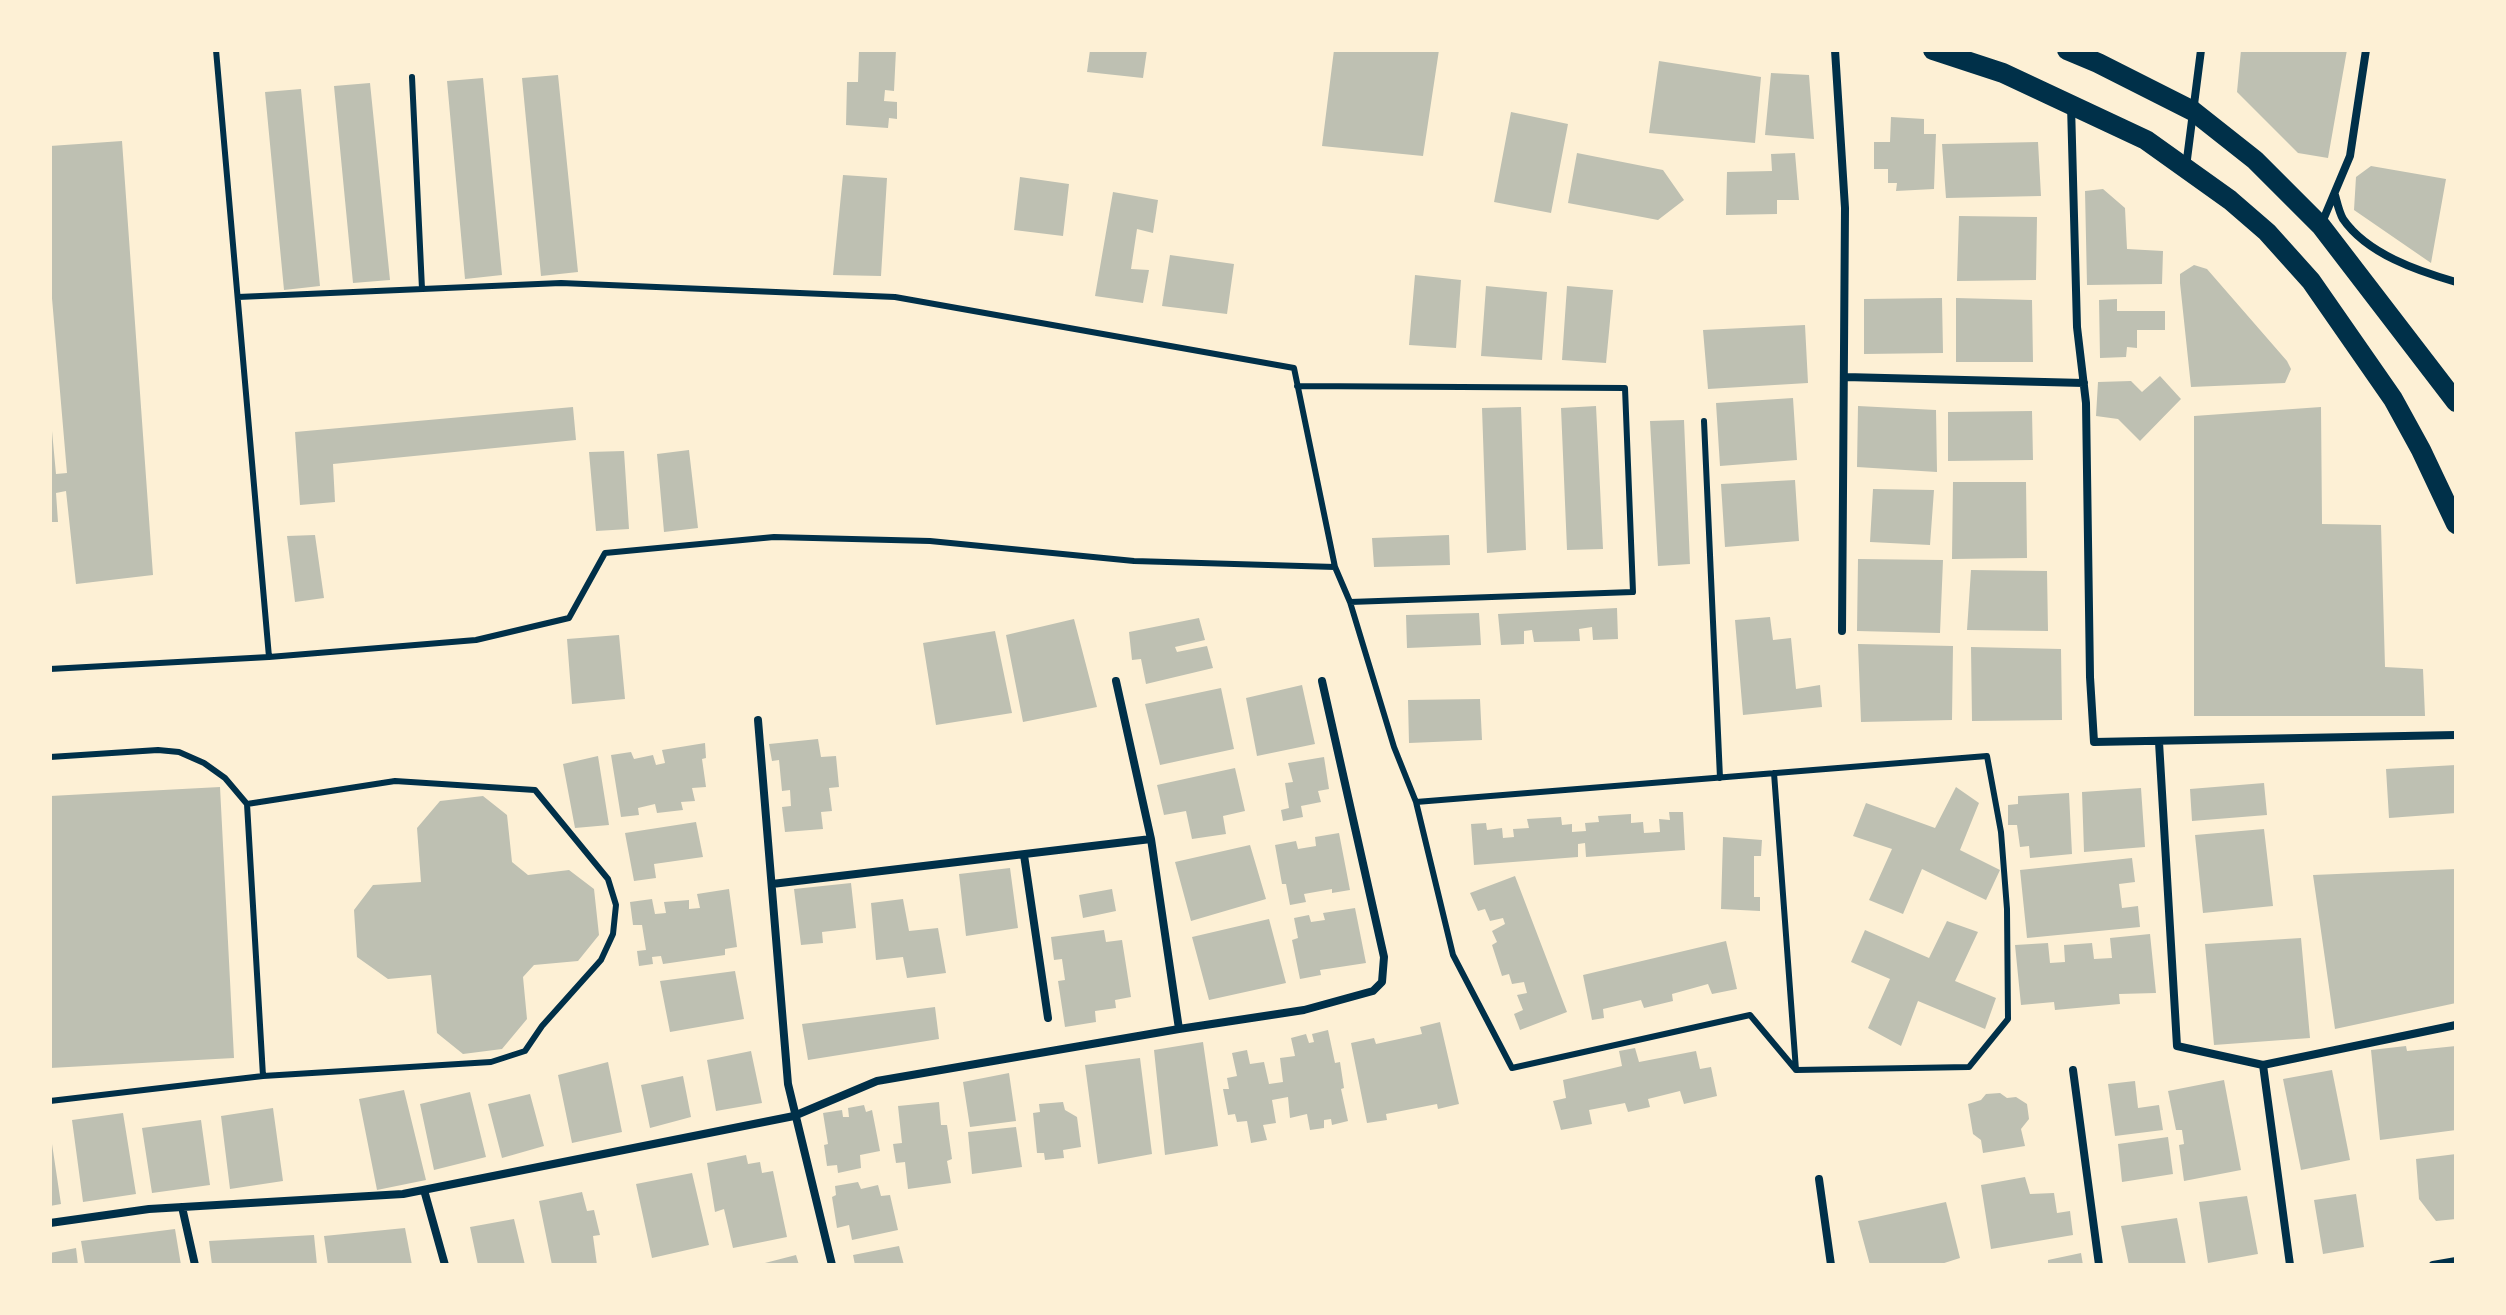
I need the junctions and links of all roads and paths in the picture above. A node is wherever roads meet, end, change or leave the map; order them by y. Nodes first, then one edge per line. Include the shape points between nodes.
1 (216, 50) edge
2 (1835, 50) edge
3 (1933, 50) edge
4 (2067, 50) edge
5 (2201, 50) edge
6 (2366, 50) edge
7 (412, 77) dead end
8 (2071, 104) junction
9 (2193, 111) junction
10 (2186, 167) junction
11 (2335, 194) junction
12 (2321, 226) junction
13 (2456, 282) edge
14 (422, 289) junction
15 (238, 297) junction
16 (1845, 377) junction
17 (2084, 383) junction
18 (1297, 386) junction
19 (2456, 402) edge
20 (1704, 421) dead end
21 (2456, 524) edge
22 (1335, 567) junction
23 (1350, 602) junction
24 (1842, 631) dead end
25 (269, 657) junction
26 (50, 669) edge
27 (1116, 681) dead end
28 (1322, 681) dead end
29 (758, 720) dead end
30 (2456, 735) edge
31 (2159, 742) junction
32 (50, 757) edge
33 (1774, 773) junction
34 (1720, 778) junction
35 (1416, 802) junction
36 (247, 804) junction
37 (1151, 839) junction
38 (1024, 855) junction
39 (772, 884) junction
40 (1048, 1018) dead end
41 (2456, 1025) edge
42 (1179, 1029) junction
43 (2263, 1065) junction
44 (1796, 1070) junction
45 (2073, 1070) dead end
46 (263, 1076) junction
47 (50, 1101) edge
48 (794, 1116) junction
49 (1819, 1179) dead end
50 (424, 1190) junction
51 (182, 1207) junction
52 (50, 1223) edge
53 (2456, 1261) edge
54 (195, 1265) edge
55 (445, 1265) edge
56 (832, 1265) edge
57 (1831, 1265) edge
58 (2099, 1265) edge
59 (2290, 1265) edge
60 (2433, 1265) edge

1 - 15 lane
2 - 16 street via 1845,208
3 - 8 main road via 2003,73
4 - 9 main road
5 - 9 street
6 - 11 street via 2350,156
7 - 14 lane
8 - 10 main road via 2146,140
8 - 17 street
9 - 10 street
9 - 12 main road via 2255,160
10 - 21 main road via 2267,232 2311,281 2393,399
11 - 12 street
11 - 13 street via 2342,217 2366,242 2422,272
12 - 19 main road
14 - 15 lane
14 - 18 lane via 561,283 895,297 1294,368
15 - 25 lane
16 - 17 street
16 - 24 street
17 - 31 street via 2094,742
18 - 22 lane
18 - 23 lane via 1625,388 1633,592
20 - 34 lane
22 - 23 lane
22 - 25 lane via 1134,561 930,541 774,537 675,544 605,553 569,618 476,640
23 - 35 lane
25 - 26 lane
27 - 37 street
28 - 42 street via 1384,957 1382,982 1373,991 1304,1010
29 - 39 street
30 - 31 street
31 - 43 street via 2177,1046
32 - 36 lane via 179,752 225,778
33 - 34 lane
33 - 44 lane
33 - 44 lane via 1987,756 2001,832 2007,909 2008,1019 1969,1067
34 - 35 lane
35 - 44 lane via 1453,955 1512,1068 1750,1015
36 - 46 lane
36 - 46 lane via 395,781 535,790 608,879 616,905 613,934 601,960 525,1051 491,1062
37 - 38 street
37 - 42 street
38 - 39 street
38 - 40 street
39 - 48 street
41 - 43 street
42 - 48 street via 877,1081
43 - 59 street
45 - 58 street
46 - 47 lane
48 - 50 street
48 - 56 street
49 - 57 street
50 - 51 street
50 - 55 street
51 - 52 street
51 - 54 street
53 - 60 street

